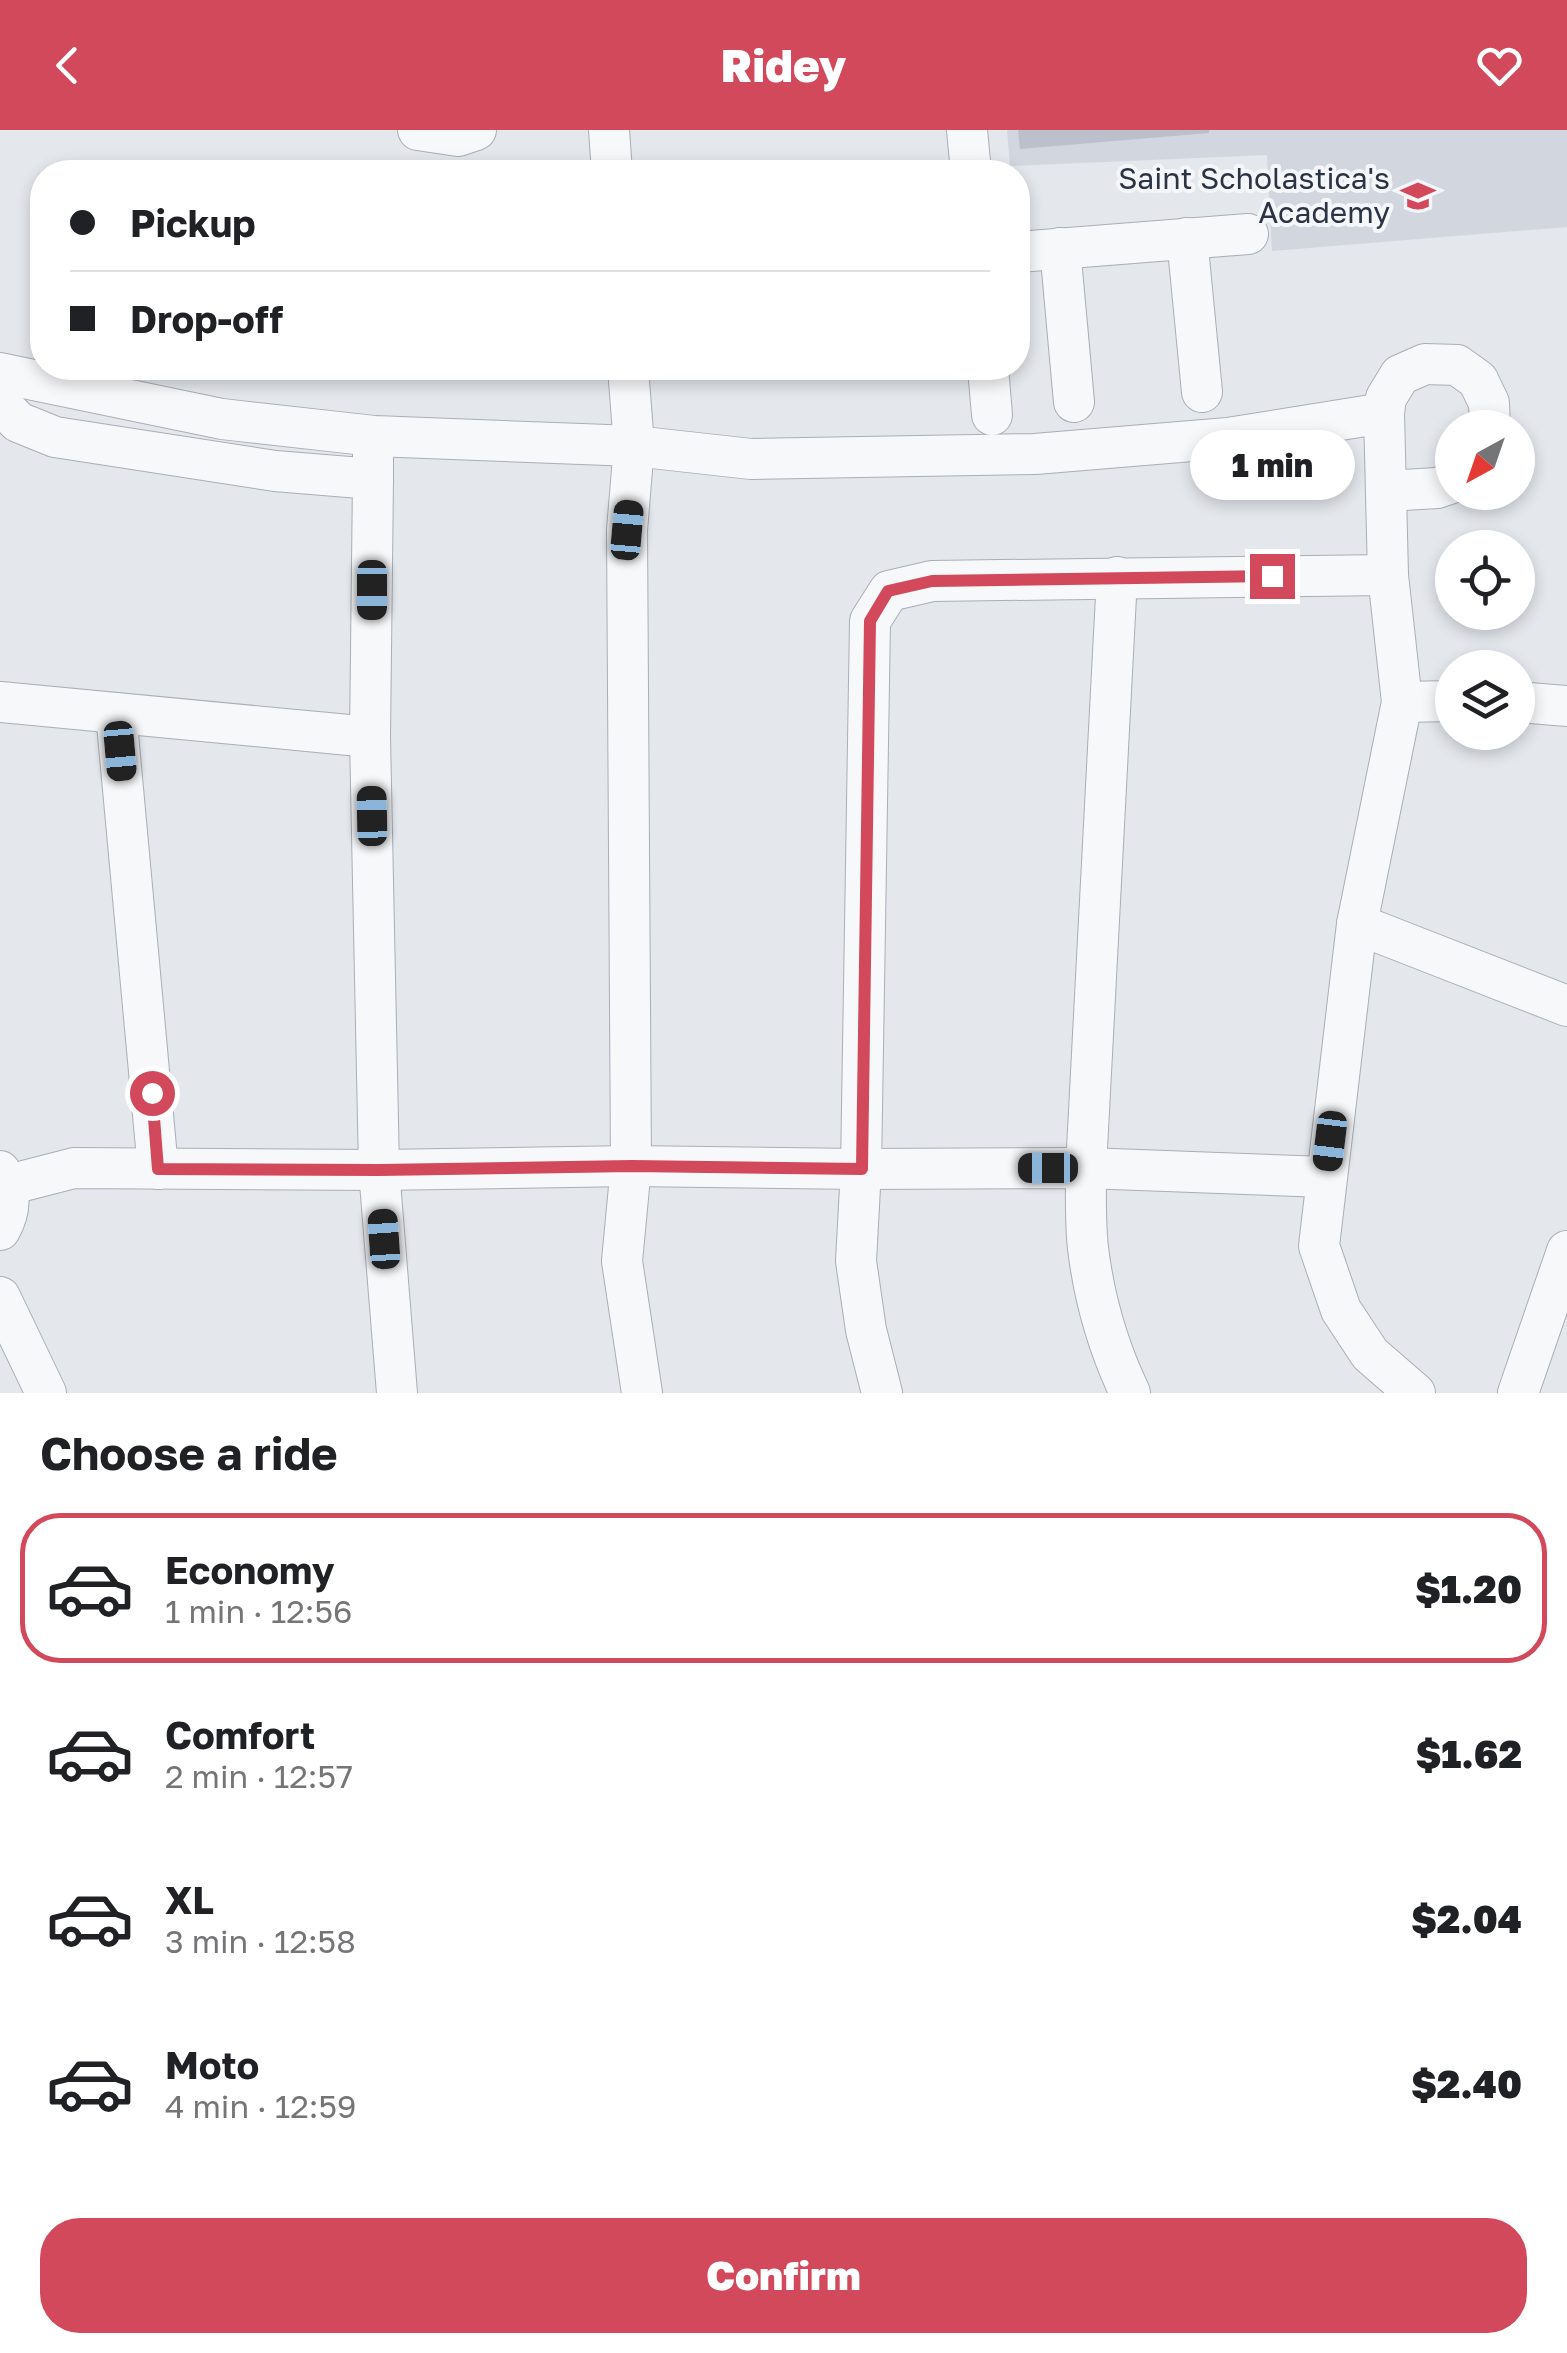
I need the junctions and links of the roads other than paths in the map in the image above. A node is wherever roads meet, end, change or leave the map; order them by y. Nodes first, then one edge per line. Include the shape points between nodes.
1 (418, 130) edge
2 (476, 130) edge
3 (967, 130) edge
4 (970, 160) edge
5 (1248, 234) dead end
6 (1187, 238) junction
7 (1060, 248) junction
8 (1030, 251) edge
9 (0, 372) edge
10 (30, 378) edge
11 (38, 380) edge
12 (629, 380) edge
13 (989, 380) edge
14 (1202, 392) dead end
15 (1074, 402) dead end
16 (0, 404) edge
17 (1489, 410) edge
18 (1384, 413) junction
19 (992, 415) dead end
20 (374, 436) junction
21 (634, 446) junction
22 (373, 479) junction
23 (1435, 488) edge
24 (1388, 491) junction
25 (1388, 575) junction
26 (1117, 578) junction
27 (1435, 701) edge
28 (0, 702) edge
29 (1402, 702) junction
30 (1535, 703) edge
31 (1567, 706) edge
32 (116, 713) junction
33 (370, 737) junction
34 (1358, 924) junction
35 (1567, 1006) edge
36 (632, 1166) junction
37 (1086, 1168) junction
38 (158, 1169) junction
39 (862, 1169) junction
40 (379, 1170) junction
41 (1326, 1177) junction
42 (4, 1178) edge
43 (0, 1230) edge
44 (1567, 1252) edge
45 (0, 1296) edge
46 (1526, 1390) edge
47 (46, 1393) edge
48 (396, 1393) edge
49 (642, 1393) edge
50 (882, 1393) edge
51 (1130, 1393) edge
52 (1415, 1393) edge

1 - 2 street via 458,136
3 - 4 street
5 - 6 street
6 - 7 street
6 - 14 street
7 - 8 street
7 - 15 street
9 - 10 street
11 - 20 street via 222,419
12 - 21 street
13 - 19 street
16 - 22 street via 18,422 55,436 274,471
17 - 18 street via 1478,380 1457,364 1425,364 1400,375
18 - 21 street via 1228,438 1035,454 751,459
18 - 24 street
20 - 21 street
20 - 22 street
21 - 36 street via 627,530
22 - 33 street
23 - 24 street
24 - 25 street
25 - 26 street
25 - 29 street
26 - 37 street
26 - 39 street via 932,581 888,591 870,621
27 - 29 street
28 - 32 street
29 - 34 street
30 - 31 street
32 - 33 street
32 - 38 street
33 - 40 street
34 - 35 street
34 - 41 street
36 - 39 street
36 - 40 street
36 - 49 street via 622,1261
37 - 39 street
37 - 41 street
37 - 51 street via 1096,1300
38 - 40 street
38 - 42 street via 74,1168
39 - 50 street via 856,1262
40 - 48 street
41 - 52 street via 1319,1246 1342,1310 1370,1354
42 - 43 street via 9,1206
44 - 46 street
45 - 47 street

